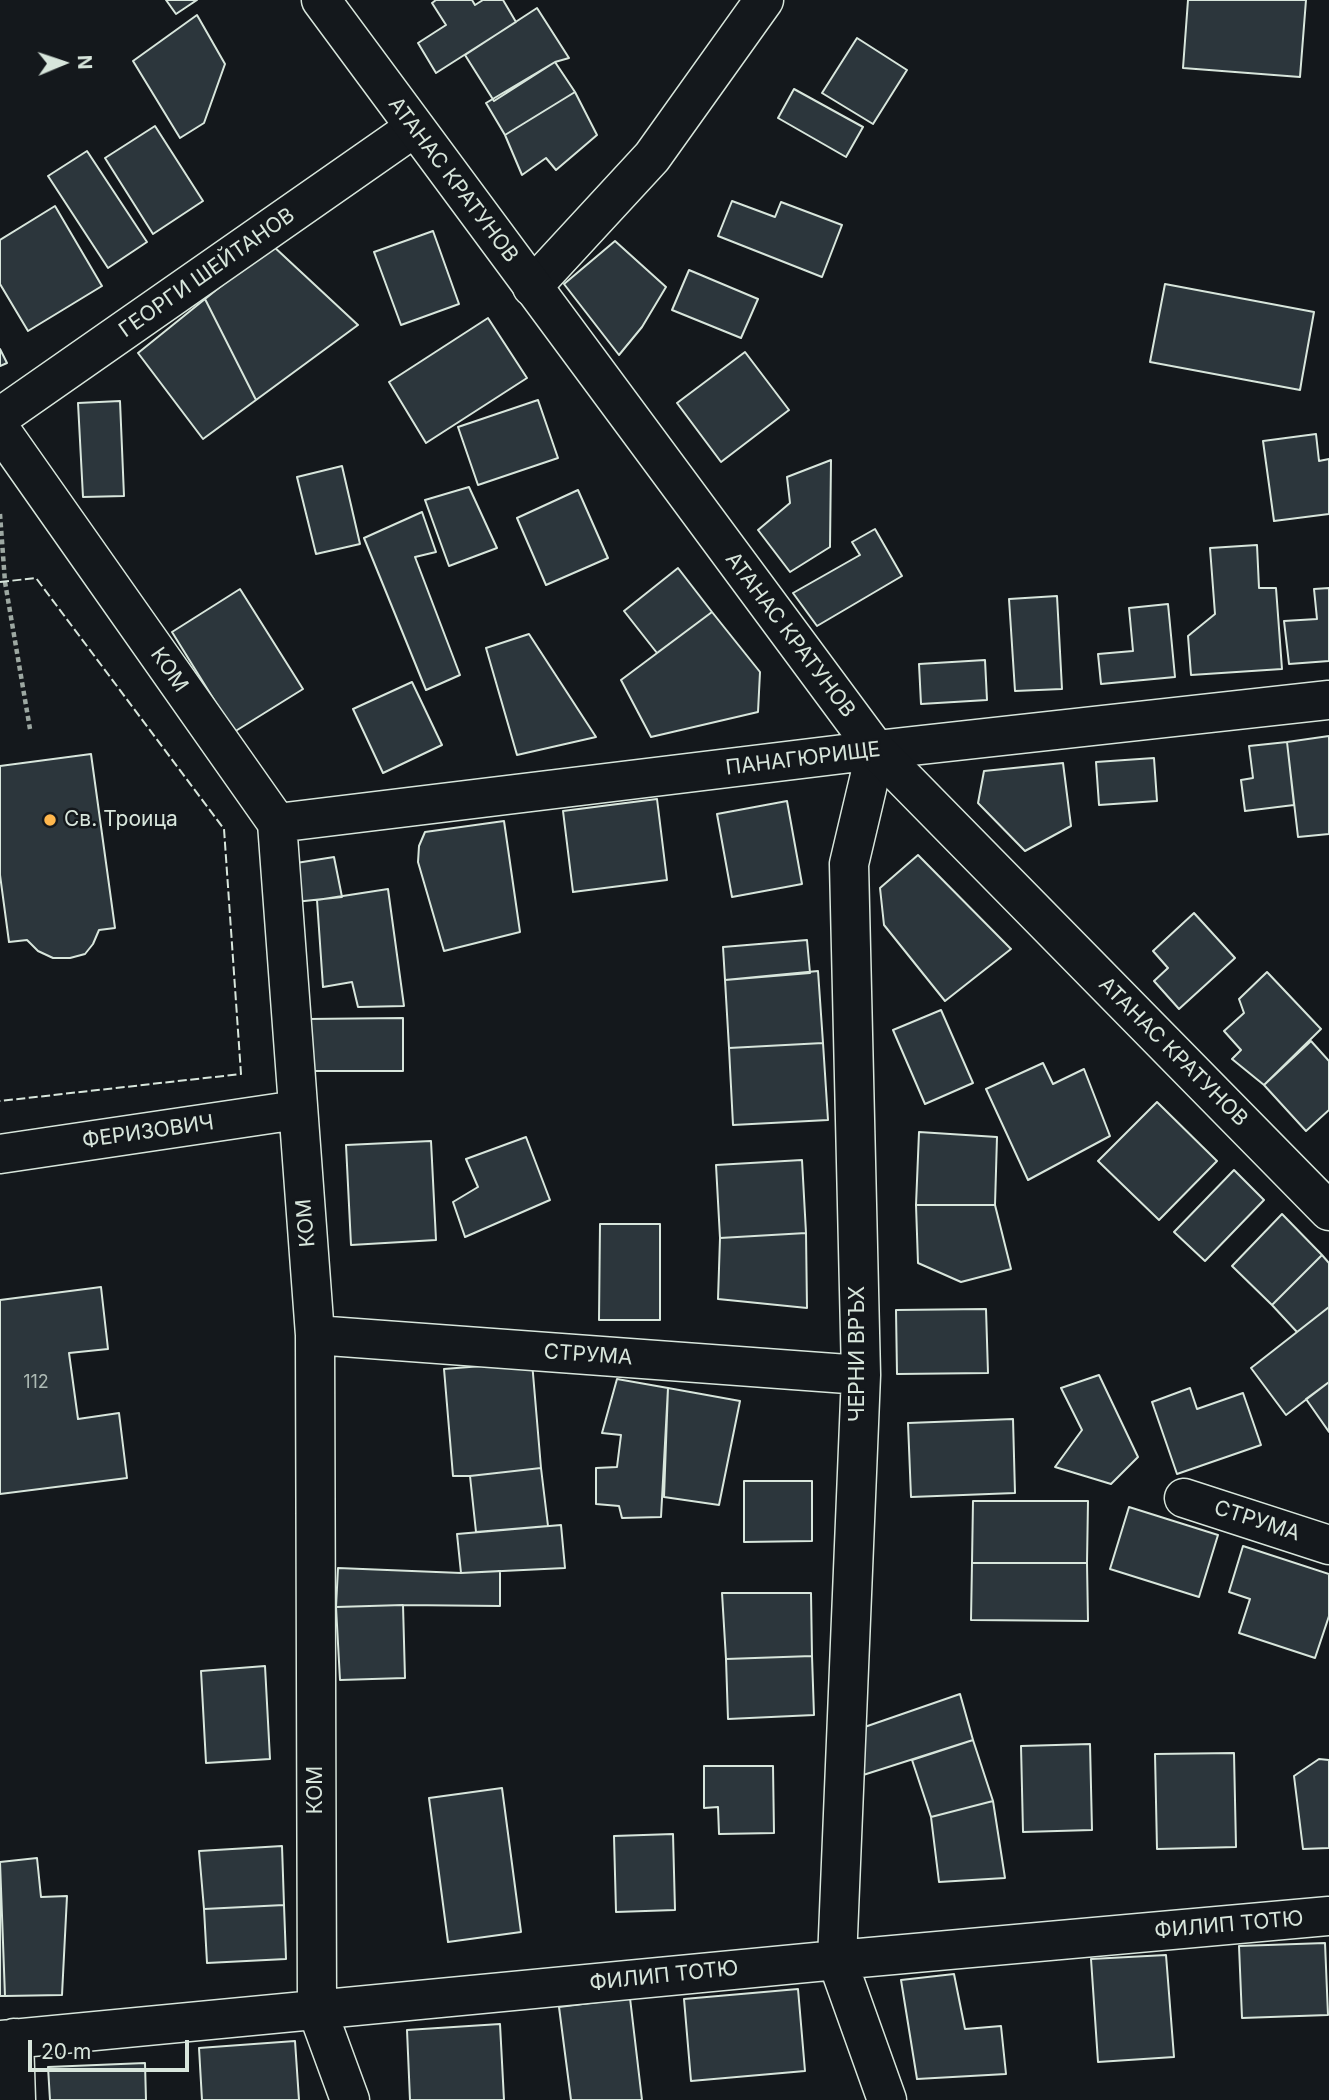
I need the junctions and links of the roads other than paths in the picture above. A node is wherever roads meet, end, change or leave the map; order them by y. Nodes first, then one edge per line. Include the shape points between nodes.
1 (321, 0) edge
2 (764, 0) edge
3 (414, 128) junction
4 (532, 287) junction
5 (0, 417) edge
6 (0, 429) edge
7 (1329, 700) edge
8 (876, 750) junction
9 (277, 823) junction
10 (297, 1110) junction
11 (0, 1154) edge
12 (1329, 1211) edge
13 (315, 1335) junction
14 (861, 1375) junction
15 (1184, 1498) dead end
16 (1329, 1545) edge
17 (1329, 1916) edge
18 (837, 1960) junction
19 (317, 2010) junction
20 (7, 2039) edge
21 (16, 2100) edge
22 (350, 2100) edge
23 (887, 2100) edge

1 - 3 street, АТАНАС КРАТУНОВ
2 - 4 street via 652,157
3 - 4 street, АТАНАС КРАТУНОВ
3 - 5 street, ГЕОРГИ ШЕЙТАНОВ
4 - 8 street, АТАНАС КРАТУНОВ
6 - 9 street, КОМ
7 - 8 street, ПАНАГЮРИЩЕ
8 - 9 street, ПАНАГЮРИЩЕ
8 - 12 street, АТАНАС КРАТУНОВ
8 - 14 street, ЧЕРНИ ВРЪХ via 849,864
9 - 10 street, КОМ
10 - 11 street, ФЕРИЗОВИЧ
10 - 13 street, КОМ
13 - 14 street, СТРУМА
13 - 19 street, КОМ
14 - 18 street, ЧЕРНИ ВРЪХ
15 - 16 street, СТРУМА
17 - 18 street, ФИЛИП ТОТЮ
18 - 19 street, ФИЛИП ТОТЮ
18 - 23 street
19 - 20 street, ФИЛИП ТОТЮ
19 - 22 street, КОМ
20 - 21 street

